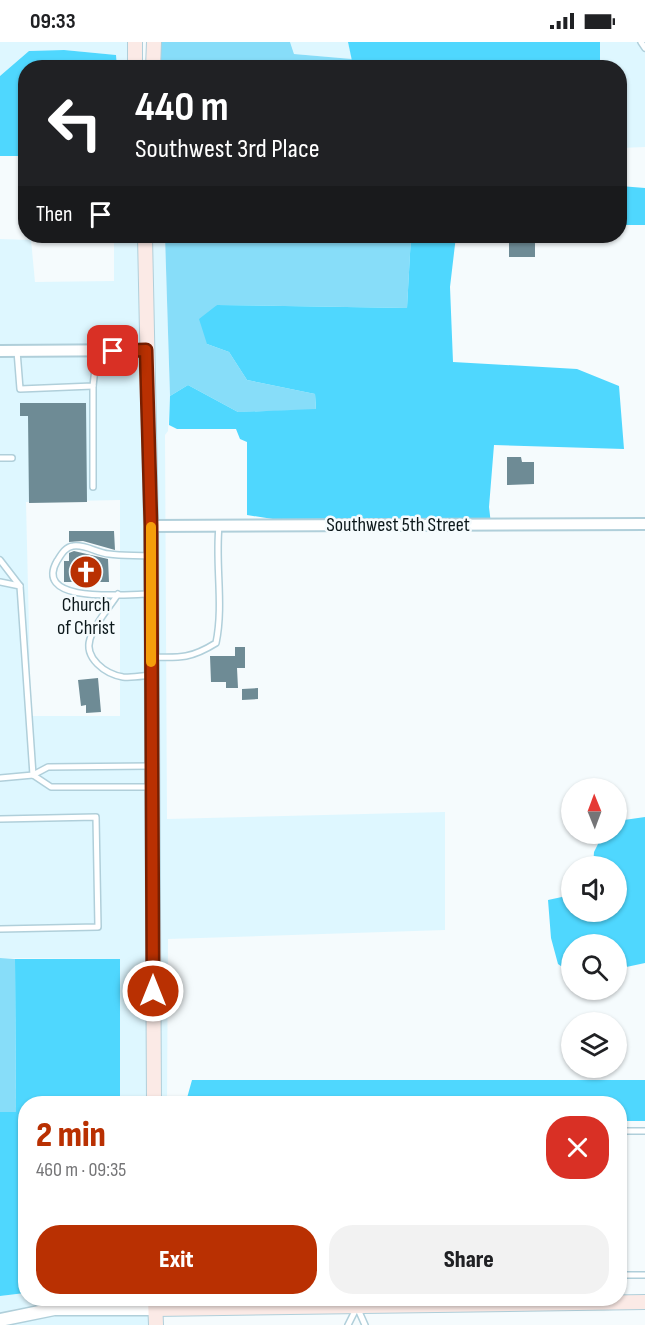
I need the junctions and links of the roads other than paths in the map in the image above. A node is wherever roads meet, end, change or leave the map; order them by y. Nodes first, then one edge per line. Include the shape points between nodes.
1 (135, 42) edge
2 (154, 42) edge
3 (641, 42) edge
4 (645, 48) edge
5 (135, 60) edge
6 (153, 60) edge
7 (146, 243) edge
8 (146, 350) junction
9 (0, 351) edge
10 (17, 351) junction
11 (97, 351) junction
12 (93, 386) junction
13 (0, 458) edge
14 (12, 458) dead end
15 (93, 487) dead end
16 (645, 525) edge
17 (151, 526) junction
18 (219, 526) junction
19 (151, 556) junction
20 (0, 560) edge
21 (0, 582) edge
22 (20, 586) junction
23 (118, 594) junction
24 (151, 594) junction
25 (151, 657) junction
26 (151, 675) junction
27 (151, 766) junction
28 (33, 775) junction
29 (0, 778) edge
30 (151, 787) junction
31 (0, 819) edge
32 (0, 929) edge
33 (154, 1096) edge
34 (627, 1131) edge
35 (645, 1131) edge
36 (627, 1275) edge
37 (645, 1275) edge
38 (627, 1302) edge
39 (645, 1302) edge
40 (115, 1306) edge
41 (155, 1306) edge
42 (290, 1306) edge
43 (394, 1306) edge
44 (357, 1307) junction
45 (0, 1320) edge
46 (156, 1325) edge
47 (348, 1325) edge
48 (365, 1325) edge

1 - 5 main road
2 - 6 main road
3 - 4 lane
7 - 8 main road
8 - 11 street
8 - 17 main road
9 - 10 street
10 - 11 street
10 - 12 lane via 20,390
11 - 12 lane
12 - 15 lane
13 - 14 lane
16 - 18 street, Southwest 5th Street
17 - 18 street, Southwest 5th Street
17 - 19 main road
18 - 25 lane via 216,554 220,623 216,643 189,656
19 - 23 lane via 106,554 71,546 53,568 56,583 63,590 81,595
19 - 24 main road
20 - 22 lane
21 - 22 lane
22 - 28 lane
23 - 24 lane
23 - 26 lane via 95,628 88,652 112,674
24 - 25 main road
25 - 26 main road
26 - 27 main road
27 - 28 lane via 48,767
27 - 30 main road
28 - 29 lane
28 - 30 lane via 51,787
30 - 33 main road
31 - 32 lane via 96,817 98,927
34 - 35 lane
36 - 37 lane
38 - 39 main road
40 - 45 street via 54,1309
41 - 46 main road
42 - 44 main road
43 - 44 main road
44 - 47 lane
44 - 48 lane

